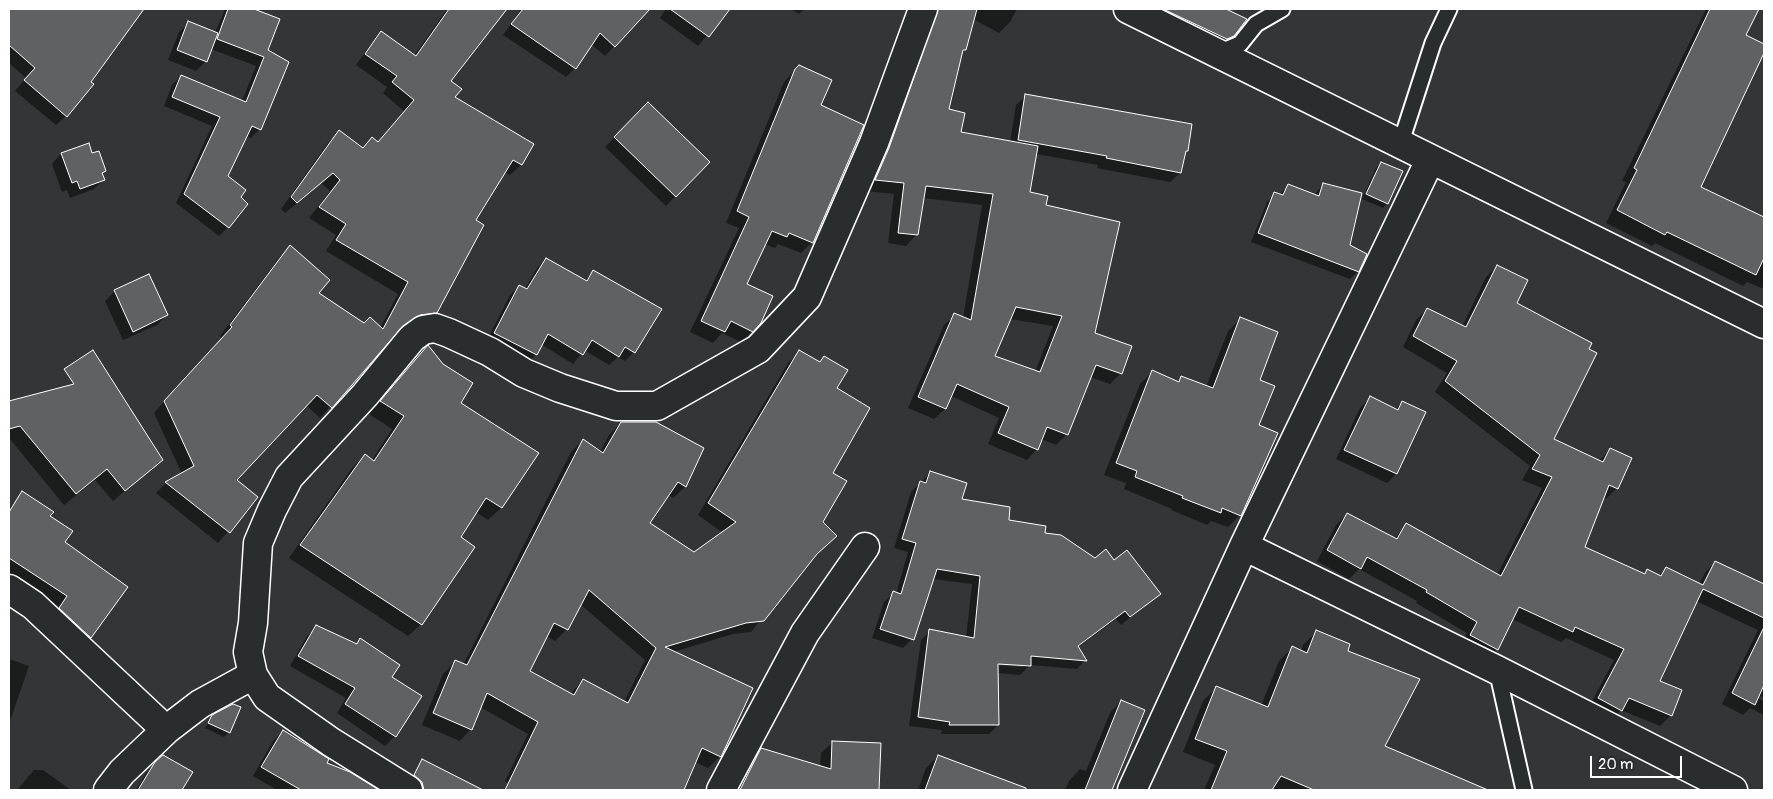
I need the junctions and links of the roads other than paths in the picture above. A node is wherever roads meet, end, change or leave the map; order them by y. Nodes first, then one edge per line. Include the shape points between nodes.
1 (923, 9) edge
2 (1128, 9) edge
3 (1282, 9) edge
4 (1448, 9) edge
5 (1216, 54) junction
6 (1400, 145) junction
7 (1430, 160) junction
8 (1764, 324) edge
9 (1244, 546) junction
10 (865, 547) dead end
11 (9, 588) edge
12 (1497, 670) junction
13 (253, 675) junction
14 (166, 730) junction
15 (108, 790) edge
16 (407, 790) edge
17 (722, 790) edge
18 (1132, 790) edge
19 (1524, 790) edge
20 (1733, 790) edge

1 - 13 street via 874,143 807,297 758,348 657,406 616,406 524,373 490,352 434,328 423,330 412,338 289,477 272,510 258,543 248,652
2 - 5 street
3 - 5 lane via 1256,24 1240,44
4 - 6 lane
5 - 6 street
6 - 7 street
7 - 8 street
7 - 9 street
9 - 12 street
9 - 18 street
10 - 17 street via 805,633
11 - 14 street via 33,605
12 - 19 lane
12 - 20 street
13 - 14 street via 200,704
13 - 16 street via 267,697
14 - 15 street

